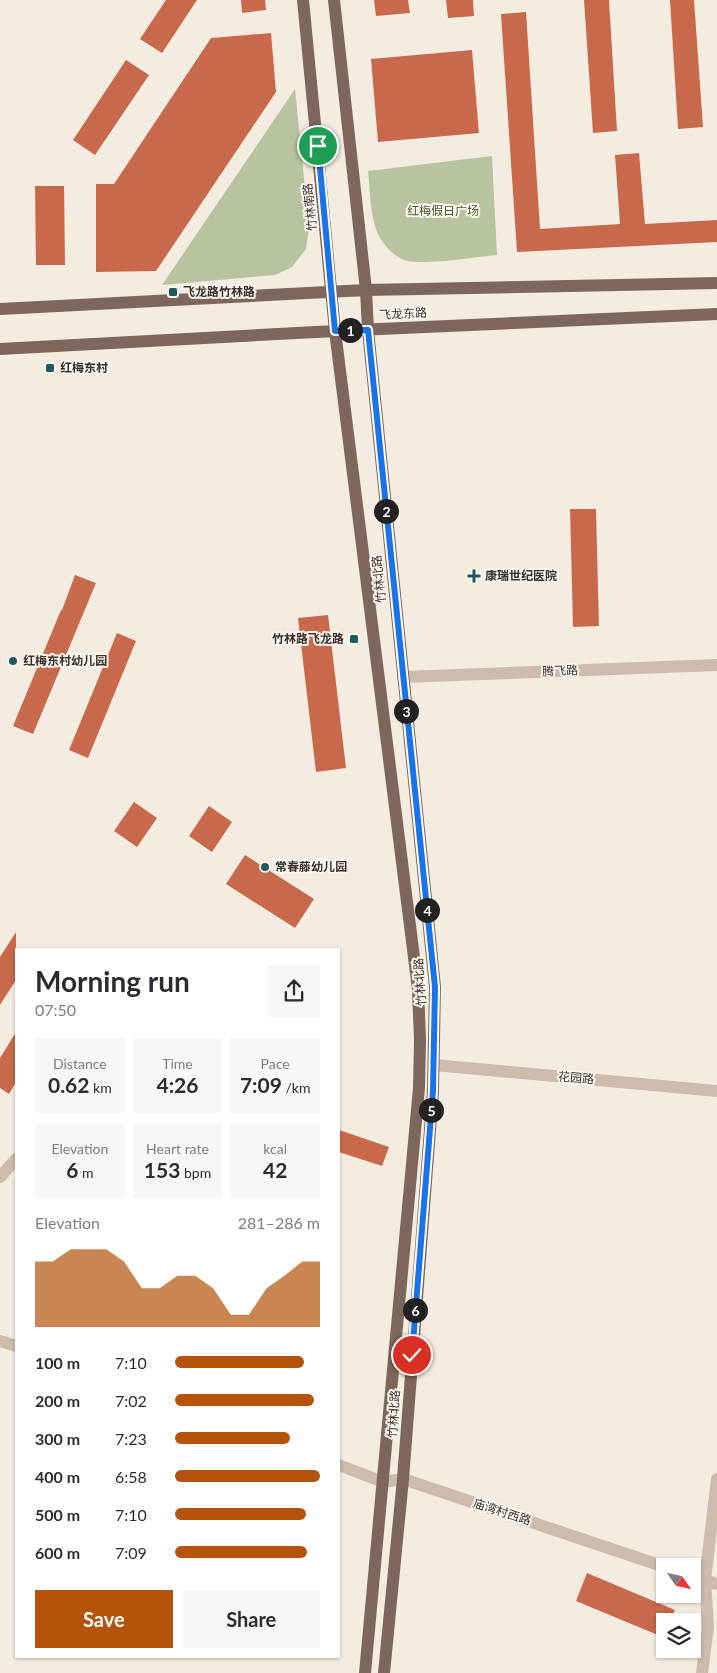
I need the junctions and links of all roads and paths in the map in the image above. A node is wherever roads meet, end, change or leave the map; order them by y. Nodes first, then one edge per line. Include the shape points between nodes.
1 (303, 0) edge
2 (334, 0) edge
3 (717, 283) edge
4 (366, 290) junction
5 (332, 292) junction
6 (0, 309) edge
7 (717, 314) edge
8 (368, 330) junction
9 (335, 331) junction
10 (0, 349) edge
11 (717, 665) edge
12 (403, 676) junction
13 (434, 1065) junction
14 (717, 1091) edge
15 (15, 1160) edge
16 (0, 1177) edge
17 (0, 1341) edge
18 (15, 1346) edge
19 (340, 1465) edge
20 (403, 1479) junction
21 (717, 1479) edge
22 (383, 1482) junction
23 (656, 1564) edge
24 (711, 1582) edge
25 (365, 1673) edge
26 (384, 1673) edge
27 (702, 1673) edge

1 - 5 main road, 竹林南路
2 - 4 main road
3 - 4 main road, 飞龙东路
4 - 5 main road, 飞龙东路
4 - 8 main road, 竹林北路
5 - 6 main road, 飞龙东路
5 - 9 main road, 竹林北路
7 - 8 main road, 飞龙东路
8 - 9 main road, 飞龙东路
8 - 12 main road, 竹林北路
9 - 10 main road, 飞龙东路
9 - 22 main road, 竹林北路 via 418,989 419,1088
11 - 12 street, 腾飞路
12 - 13 main road, 竹林北路 via 435,987
13 - 14 street, 花园路
13 - 20 main road, 竹林北路
15 - 16 street
17 - 18 street
19 - 22 street, 庙湾村西路
20 - 22 street, 庙湾村西路
20 - 23 street, 庙湾村西路
20 - 26 main road, 竹林北路
21 - 24 street
22 - 25 main road, 竹林北路
24 - 27 street

